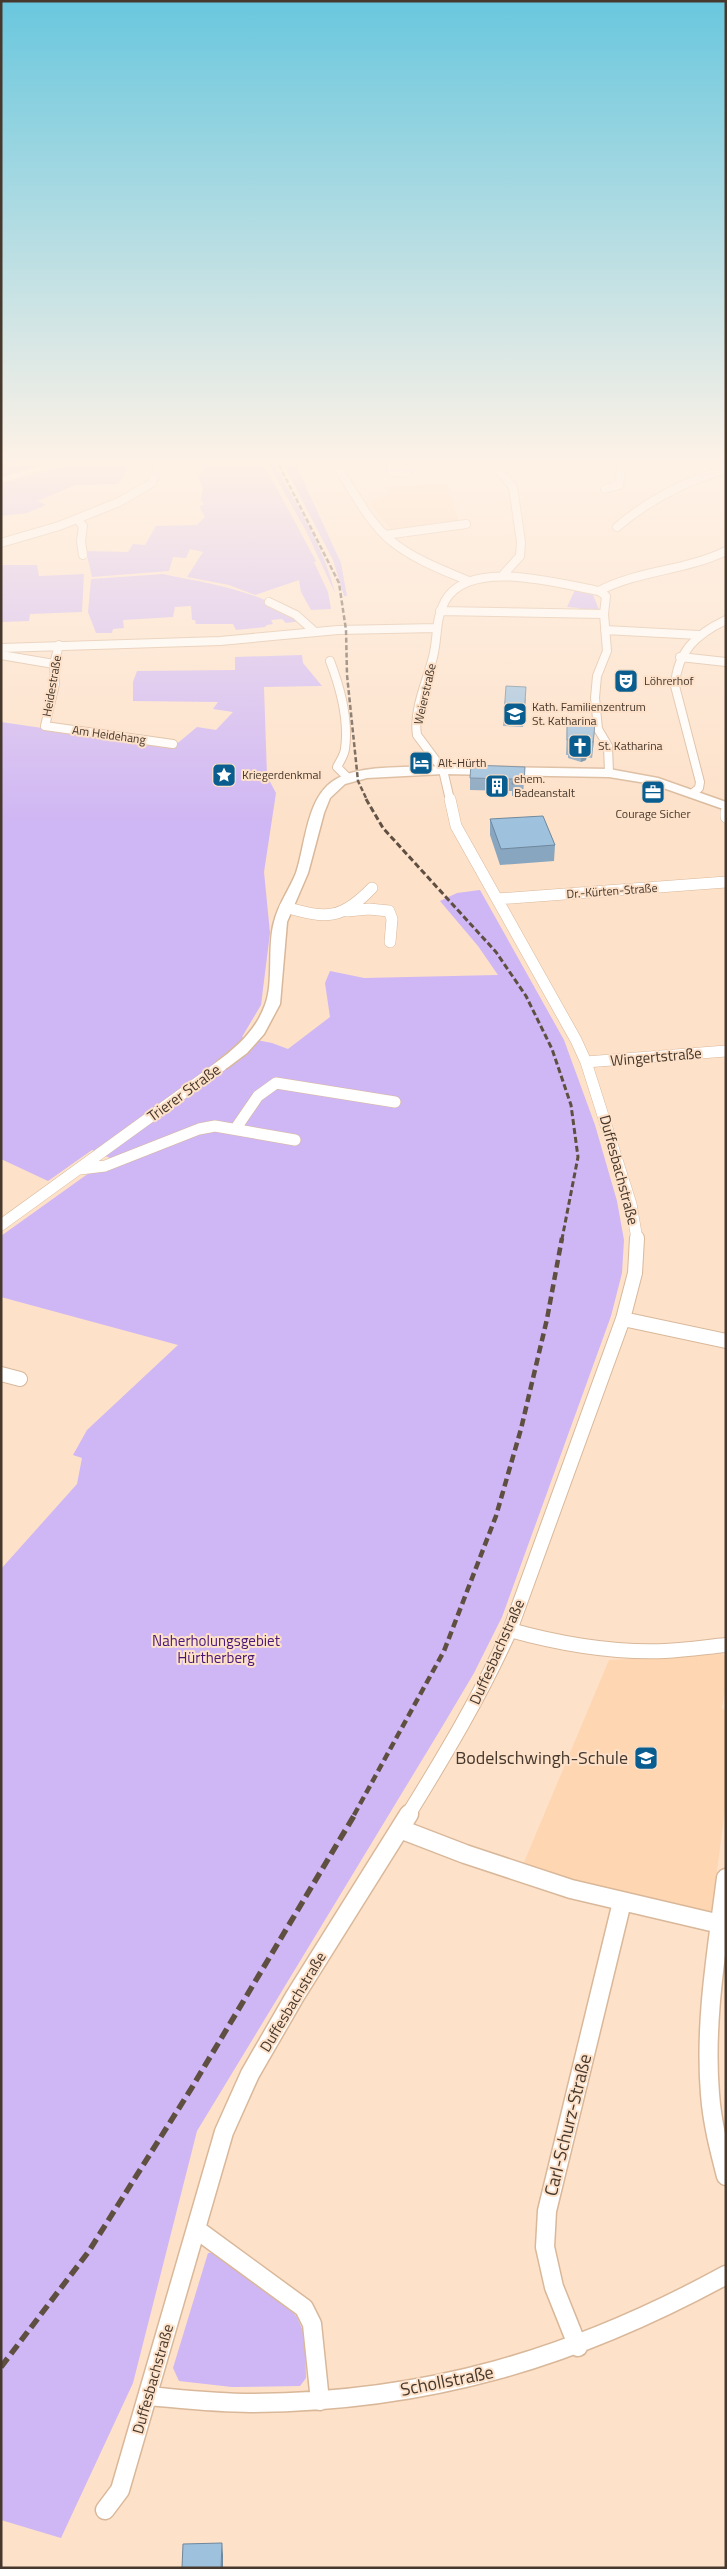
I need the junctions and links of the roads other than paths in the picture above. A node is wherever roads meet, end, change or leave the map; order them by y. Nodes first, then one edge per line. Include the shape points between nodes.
1 (463, 585) edge
2 (559, 585) edge
3 (610, 585) edge
4 (598, 591) junction
5 (270, 602) dead end
6 (440, 611) junction
7 (604, 614) junction
8 (726, 620) edge
9 (436, 628) junction
10 (605, 630) junction
11 (315, 632) junction
12 (699, 635) junction
13 (59, 645) junction
14 (1, 648) edge
15 (1, 655) edge
16 (680, 657) junction
17 (330, 661) dead end
18 (726, 662) edge
19 (54, 664) junction
20 (45, 726) joint
21 (173, 744) dead end
22 (443, 770) junction
23 (609, 773) junction
24 (348, 778) junction
25 (693, 793) junction
26 (726, 806) edge
27 (726, 812) edge
28 (726, 817) edge
29 (726, 882) edge
30 (372, 888) dead end
31 (497, 900) junction
32 (284, 907) junction
33 (348, 911) junction
34 (390, 942) dead end
35 (726, 1051) edge
36 (586, 1062) junction
37 (222, 1065) joint
38 (394, 1102) dead end
39 (236, 1128) junction
40 (296, 1140) dead end
41 (80, 1170) junction
42 (1, 1225) edge
43 (623, 1319) junction
44 (726, 1341) edge
45 (1, 1374) edge
46 (20, 1379) dead end
47 (510, 1630) junction
48 (726, 1645) edge
49 (400, 1829) junction
50 (726, 1878) edge
51 (622, 1902) junction
52 (720, 1924) junction
53 (726, 2176) edge
54 (196, 2229) junction
55 (726, 2275) edge
56 (578, 2347) junction
57 (148, 2396) junction
58 (320, 2401) junction
59 (105, 2510) dead end

1 - 6 street, Weierstraße via 451,591
2 - 4 street
3 - 4 street
4 - 7 street via 606,596
5 - 11 street via 296,614
6 - 7 street
6 - 9 street, Weierstraße
7 - 10 street
8 - 12 street
9 - 11 street
9 - 22 street, Weierstraße via 434,654 416,729
10 - 12 street
10 - 23 street via 607,651 597,676 595,698 598,730 608,746
11 - 13 street via 220,641
12 - 16 street
13 - 14 street
13 - 19 street, Heidestraße
15 - 19 street
16 - 18 street
16 - 25 street via 675,670 675,686 700,782
17 - 24 street via 335,674 345,750 337,767
19 - 20 street, Heidestraße via 55,684
20 - 21 street, Am Heidehang
22 - 23 street, Trierer Straße
22 - 24 street, Trierer Straße via 376,773
22 - 31 street, Duffesbachstraße via 456,826
23 - 25 street, Trierer Straße
24 - 32 street, Trierer Straße via 334,786 325,797 302,873
25 - 26 street, Trierer Straße
27 - 28 street
29 - 31 street, Dr.-Kürten-Straße
30 - 33 street
31 - 36 street, Duffesbachstraße
32 - 33 street via 312,913
32 - 37 street, Trierer Straße via 273,1004 257,1034
33 - 34 street via 389,911 392,919
35 - 36 street, Wingertstraße
36 - 43 street, Duffesbachstraße via 631,1204 637,1240 635,1273
37 - 41 street, Trierer Straße
38 - 39 street via 276,1083 260,1094
39 - 40 street
39 - 41 street via 215,1126 198,1129 106,1166
41 - 42 street, Trierer Straße
43 - 44 street
43 - 47 street, Duffesbachstraße
45 - 46 street
47 - 48 street via 559,1644 606,1650 659,1651
47 - 49 street, Duffesbachstraße via 454,1741
49 - 51 street via 513,1871
49 - 54 street, Duffesbachstraße via 250,2074 218,2149
50 - 52 street
51 - 52 street
51 - 56 street, Carl-Schurz-Straße via 547,2211 545,2247 554,2287
52 - 53 street via 708,2041 709,2085
54 - 57 street, Duffesbachstraße
54 - 58 street via 304,2308 312,2324
55 - 56 street, Schollstraße via 619,2331
56 - 58 street, Schollstraße via 494,2372 431,2386
57 - 58 street, Schollstraße via 250,2403
57 - 59 street, Duffesbachstraße via 120,2490

